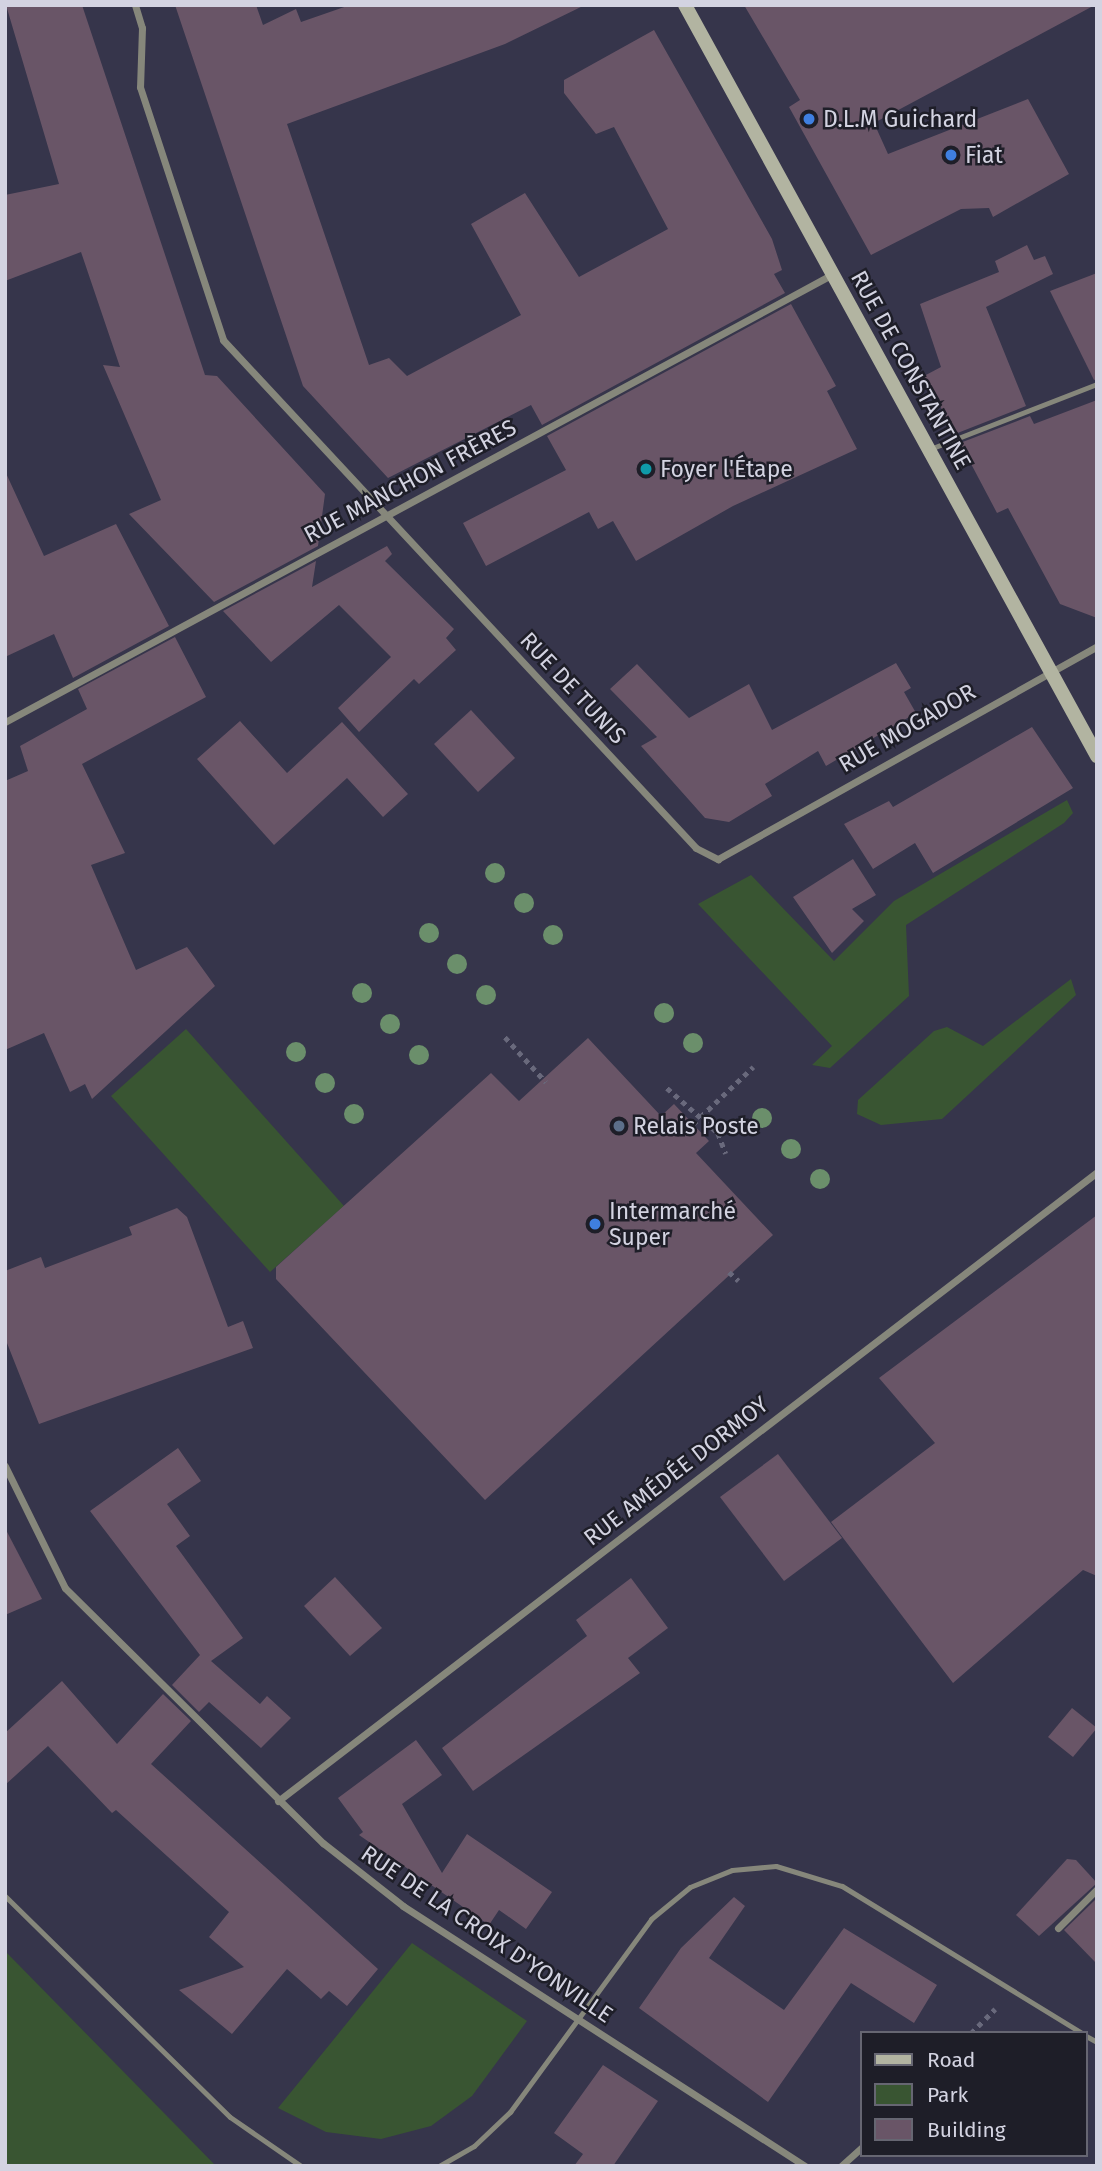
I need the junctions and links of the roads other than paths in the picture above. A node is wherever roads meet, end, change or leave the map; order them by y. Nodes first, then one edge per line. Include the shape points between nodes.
1 (135, 5) edge
2 (685, 5) edge
3 (832, 274) junction
4 (1097, 384) edge
5 (929, 450) junction
6 (391, 517) junction
7 (1097, 646) edge
8 (1049, 669) junction
9 (5, 722) edge
10 (1097, 756) edge
11 (739, 848) joint
12 (1097, 1172) edge
13 (5, 1466) edge
14 (278, 1801) junction
15 (1097, 1889) edge
16 (5, 1896) edge
17 (1058, 1928) dead end
18 (578, 2020) junction
19 (1079, 2031) edge
20 (860, 2149) edge
21 (301, 2166) edge
22 (439, 2166) edge
23 (804, 2166) edge
24 (841, 2166) edge

1 - 6 street via 142,28 140,87 223,340
2 - 3 street, RUE DE CONSTANTINE
3 - 5 street, RUE DE CONSTANTINE
3 - 6 street, RUE MANCHON FRÈRES
4 - 5 lane
5 - 8 street, RUE DE CONSTANTINE
6 - 9 street, RUE MANCHON FRÈRES via 354,531
6 - 11 street, RUE DE TUNIS via 696,848 718,859
7 - 8 street, RUE MOGADOR
8 - 10 street, RUE DE CONSTANTINE
8 - 11 street, RUE MOGADOR
12 - 14 street, RUE AMÉDÉE DORMOY
13 - 14 street, RUE DE LA CROIX D'YONVILLE via 65,1588
14 - 18 street, RUE DE LA CROIX D'YONVILLE via 359,1874
15 - 17 street
16 - 21 lane via 230,2117
18 - 19 lane via 667,1903 711,1877 776,1866 842,1885
18 - 22 lane via 492,2131
18 - 23 street, RUE DE LA CROIX D'YONVILLE
20 - 24 street

